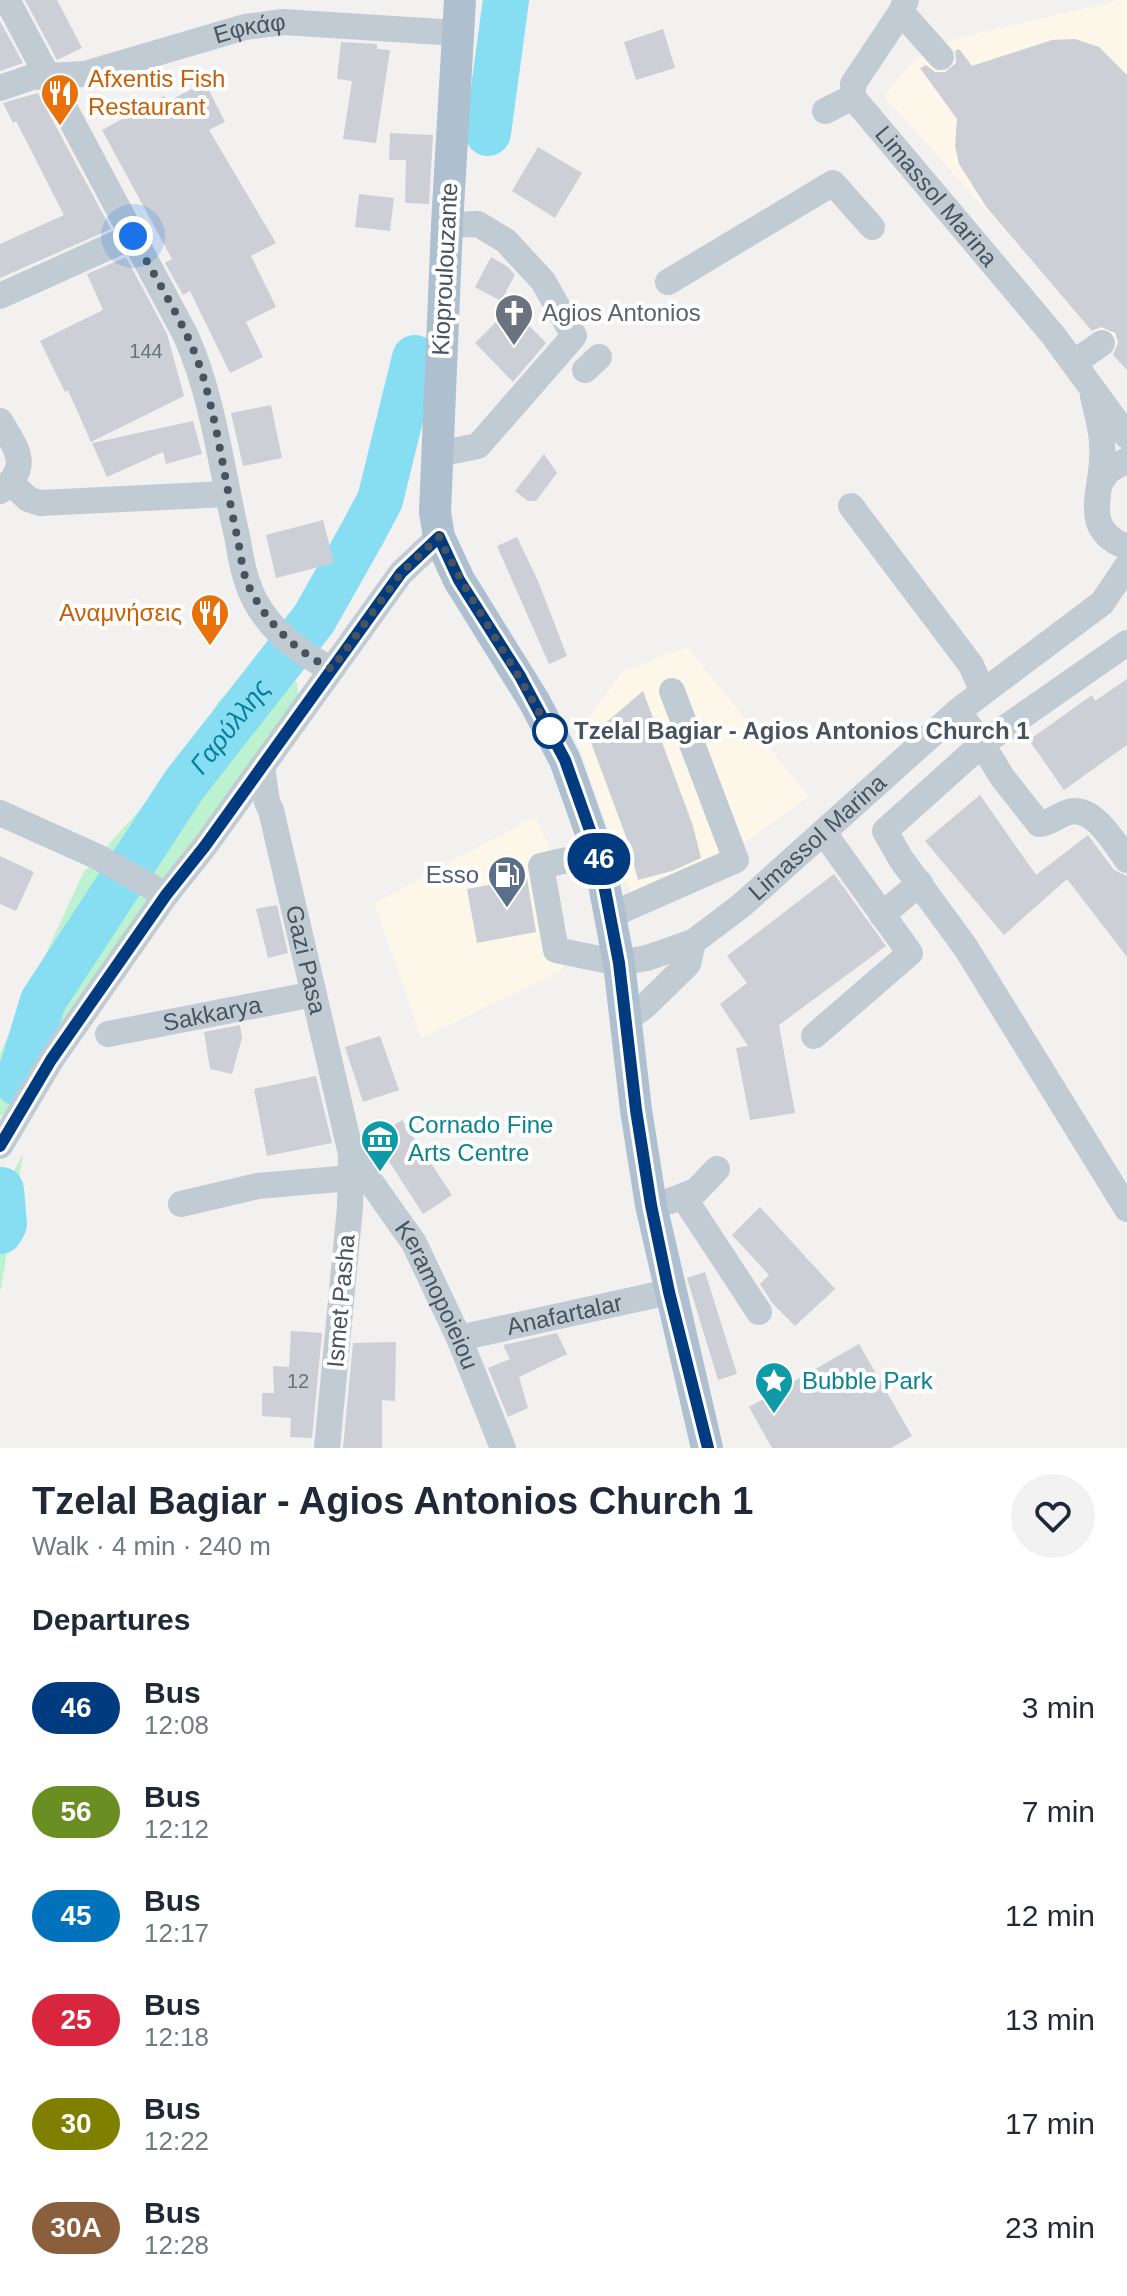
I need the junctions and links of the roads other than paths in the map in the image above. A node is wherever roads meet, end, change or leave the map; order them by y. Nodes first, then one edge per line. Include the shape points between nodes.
1 (7, 0) edge
2 (460, 0) edge
3 (903, 6) edge
4 (457, 33) junction
5 (941, 57) dead end
6 (49, 76) junction
7 (0, 88) edge
8 (853, 97) junction
9 (825, 111) dead end
10 (462, 224) junction
11 (872, 227) dead end
12 (133, 236) junction
13 (668, 282) dead end
14 (0, 296) edge
15 (1102, 343) dead end
16 (1075, 362) junction
17 (1090, 385) junction
18 (0, 421) edge
19 (1127, 436) edge
20 (438, 454) junction
21 (1127, 460) edge
22 (1100, 483) junction
23 (5, 487) edge
24 (227, 494) junction
25 (851, 506) dead end
26 (439, 537) junction
27 (1127, 547) edge
28 (1127, 566) edge
29 (1127, 643) edge
30 (323, 665) junction
31 (672, 691) dead end
32 (983, 692) junction
33 (958, 711) junction
34 (982, 744) junction
35 (262, 767) junction
36 (0, 813) edge
37 (824, 833) junction
38 (598, 853) junction
39 (1127, 860) edge
40 (920, 883) junction
41 (155, 889) junction
42 (611, 915) junction
43 (882, 915) junction
44 (693, 942) junction
45 (619, 963) junction
46 (314, 994) junction
47 (625, 1021) junction
48 (108, 1034) dead end
49 (814, 1036) dead end
50 (0, 1146) edge
51 (350, 1166) junction
52 (717, 1169) dead end
53 (684, 1198) junction
54 (181, 1204) dead end
55 (651, 1205) junction
56 (1127, 1209) edge
57 (669, 1292) junction
58 (759, 1312) dead end
59 (459, 1338) junction
60 (707, 1446) edge
61 (327, 1448) edge
62 (503, 1448) edge

1 - 6 street
2 - 4 main road, Kioproulouzante
3 - 5 street
3 - 8 street via 858,74
4 - 6 street, Εφκάφ via 283,22 224,31 85,74
4 - 10 main road, Kioproulouzante
6 - 7 street, Εφκάφ
6 - 12 street
8 - 9 street
8 - 16 street, Limassol Marina
10 - 20 main road, Kioproulouzante via 444,313
10 - 20 street via 506,241 543,281 574,336 478,446
11 - 13 street via 833,183
12 - 14 street
12 - 24 street via 201,369
15 - 16 street
16 - 17 street, Limassol Marina
17 - 19 street, Limassol Marina
17 - 22 street, Limassol Marina via 1102,444
18 - 23 street via 20,456 18,472
20 - 26 main road, Kioproulouzante
21 - 22 street
22 - 27 street, Limassol Marina via 1095,498 1099,522 1114,541
23 - 24 street via 40,503
24 - 30 street via 248,586 282,635
25 - 32 street via 971,665
26 - 30 street
26 - 38 main road via 565,760
28 - 32 street, Limassol Marina via 1102,603
29 - 34 street
30 - 35 street
31 - 42 street via 736,860
32 - 33 street, Limassol Marina
33 - 34 street
33 - 37 street, Limassol Marina
34 - 39 street via 1039,824 1070,812 1084,813
34 - 40 street via 885,831
35 - 41 street via 205,846
35 - 46 street, Gazi Pasa
36 - 41 street
37 - 43 street
37 - 44 street, Limassol Marina
38 - 42 main road
38 - 45 street via 541,866 556,950
40 - 43 street
40 - 56 street
41 - 50 street
42 - 45 main road
43 - 49 street via 910,953
44 - 45 street
44 - 47 street, Limassol Marina via 688,964
45 - 47 main road
46 - 48 street, Sakkarya
46 - 51 street, Gazi Pasa
47 - 55 main road
51 - 54 street
51 - 59 street, Keramopoieiou via 414,1243
51 - 61 street, Ismet Pasha
52 - 53 street
53 - 55 street
53 - 58 street
55 - 57 main road
57 - 59 street, Anafartalar
57 - 60 main road
59 - 62 street, Keramopoieiou

